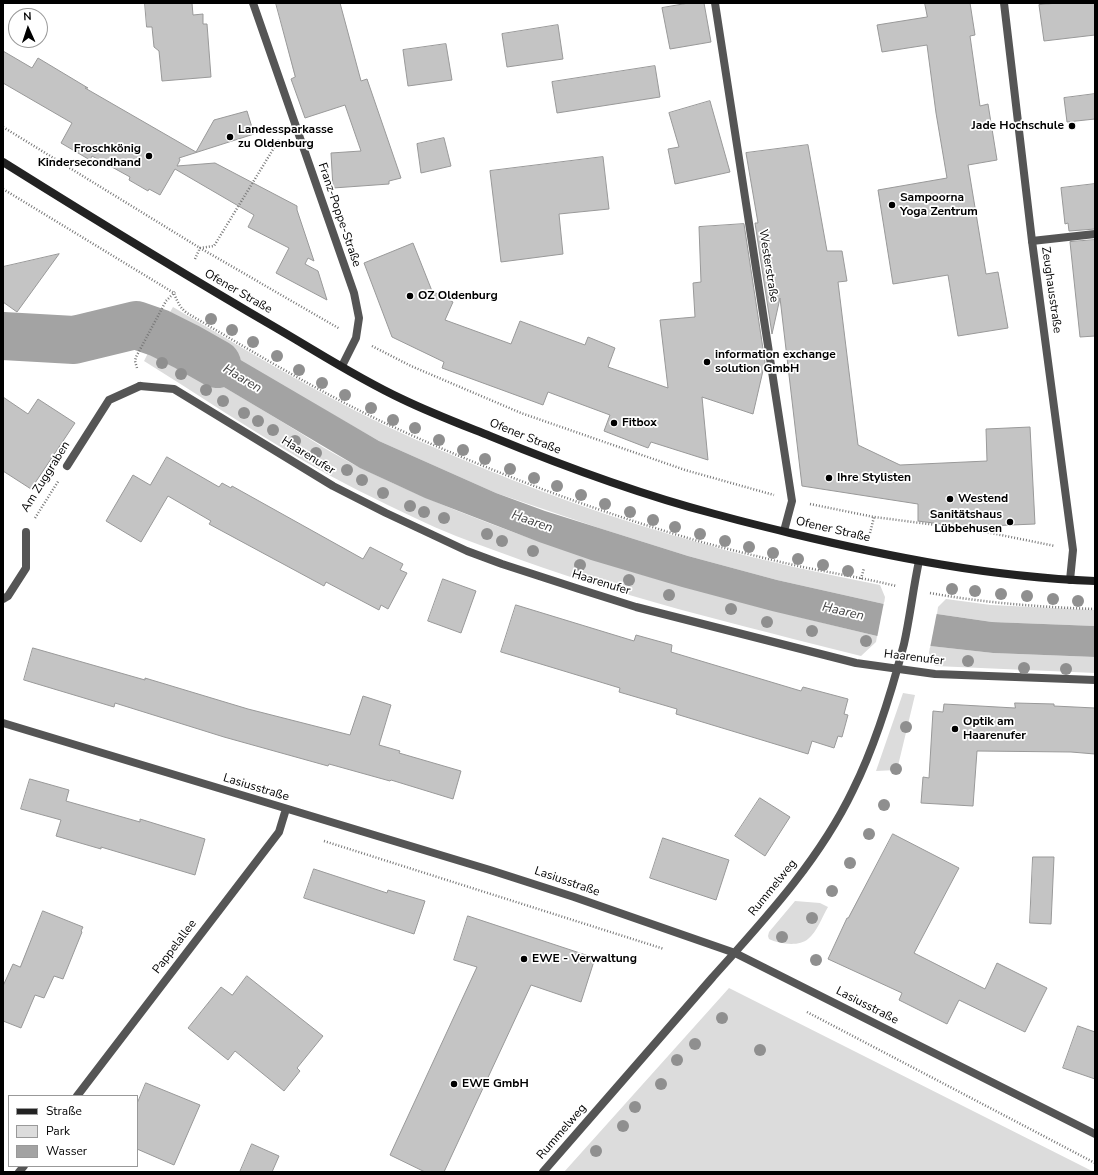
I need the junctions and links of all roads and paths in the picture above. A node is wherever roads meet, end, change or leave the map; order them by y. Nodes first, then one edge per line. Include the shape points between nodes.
1 (254, 3) edge
2 (715, 3) edge
3 (1004, 3) edge
4 (293, 117) junction
5 (3, 127) edge
6 (3, 162) edge
7 (3, 189) edge
8 (1095, 234) edge
9 (1032, 241) junction
10 (200, 248) junction
11 (192, 264) dead end
12 (356, 338) junction
13 (136, 356) dead end
14 (342, 366) junction
15 (140, 386) joint
16 (67, 466) joint
17 (792, 501) junction
18 (874, 517) junction
19 (784, 531) junction
20 (26, 532) joint
21 (870, 536) dead end
22 (1073, 550) junction
23 (919, 561) junction
24 (864, 566) dead end
25 (1070, 580) junction
26 (1095, 580) edge
27 (898, 587) dead end
28 (930, 593) dead end
29 (3, 599) edge
30 (1095, 609) edge
31 (896, 669) junction
32 (1095, 680) edge
33 (3, 723) edge
34 (286, 809) junction
35 (318, 839) dead end
36 (665, 950) dead end
37 (735, 953) junction
38 (807, 1012) dead end
39 (78, 1095) edge
40 (1095, 1134) edge
41 (1095, 1163) edge
42 (543, 1172) edge

1 - 4 street, Franz-Poppe-Straße
2 - 17 street, Westerstraße
3 - 9 street, Zeughausstraße
4 - 10 path via 214,246
4 - 12 street, Franz-Poppe-Straße via 354,293 359,318
5 - 10 path
6 - 14 main road, Ofener Straße via 185,275
7 - 13 path via 174,292 165,303
8 - 9 street
9 - 22 street, Zeughausstraße
10 - 11 path
10 - 12 path
12 - 14 street, Franz-Poppe-Straße
12 - 17 path via 411,366 521,413 685,470
14 - 19 main road, Ofener Straße via 400,398 442,417 576,470 642,493
15 - 16 street, Am Zuggraben via 109,400
15 - 31 street, Haarenufer via 174,389 333,486 433,535 502,564 636,607 856,663
16 - 20 path, Am Zuggraben
17 - 18 path
17 - 19 street, Westerstraße
18 - 21 path
18 - 22 path via 976,530
19 - 23 main road, Ofener Straße
20 - 29 street, Am Zuggraben via 26,568 8,596
22 - 25 street, Zeughausstraße
23 - 25 main road, Ofener Straße via 974,570
23 - 31 street, Rummelweg via 904,644
24 - 27 path via 861,579
25 - 26 main road, Ofener Straße
28 - 30 path via 990,602
31 - 32 street, Haarenufer via 935,674
31 - 37 street, Rummelweg via 875,739 849,798 828,835 806,866
33 - 34 street, Lasiusstraße
34 - 37 street, Lasiusstraße via 490,870
34 - 39 street, Pappelallee via 279,832
35 - 36 path
37 - 40 street, Lasiusstraße
37 - 42 street, Rummelweg
38 - 41 path

